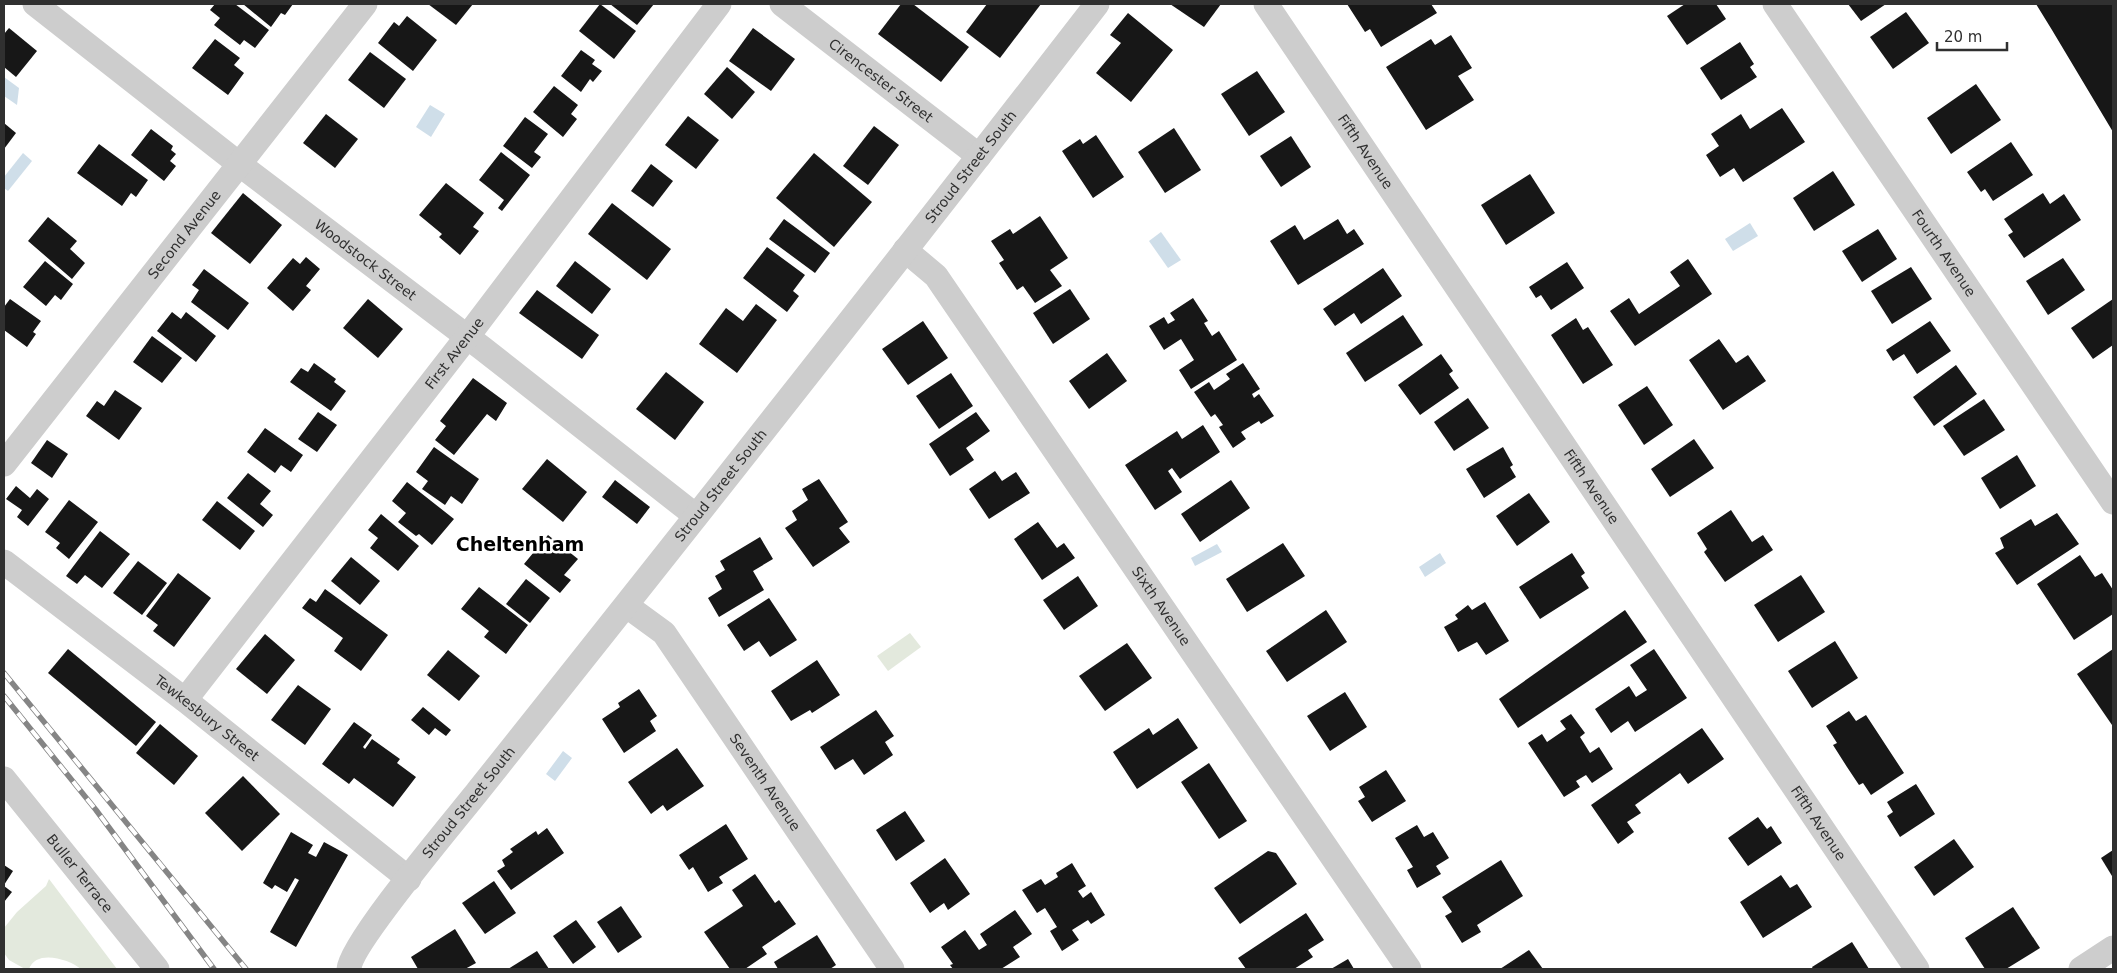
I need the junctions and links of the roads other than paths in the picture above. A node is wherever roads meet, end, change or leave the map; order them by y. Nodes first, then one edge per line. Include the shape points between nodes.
1 (35, 4) edge
2 (365, 4) edge
3 (719, 4) edge
4 (782, 4) edge
5 (1097, 4) edge
6 (1266, 4) edge
7 (1775, 4) edge
8 (980, 156) junction
9 (240, 164) junction
10 (904, 250) junction
11 (467, 337) junction
12 (4, 464) edge
13 (2113, 502) edge
14 (696, 516) junction
15 (4, 562) edge
16 (627, 606) junction
17 (185, 700) junction
18 (4, 779) edge
19 (409, 879) junction
20 (2113, 948) edge
21 (157, 969) edge
22 (350, 969) edge
23 (892, 969) edge
24 (1408, 969) edge
25 (1918, 969) edge
26 (2082, 969) edge

1 - 9 street, Woodstock Street
2 - 9 street, Second Avenue
3 - 11 street, First Avenue
4 - 8 street, Cirencester Street
5 - 8 street, Stroud Street South
6 - 25 street, Fifth Avenue
7 - 13 street, Fourth Avenue
8 - 10 street, Stroud Street South
9 - 11 street, Woodstock Street
9 - 12 street, Second Avenue
10 - 14 street, Stroud Street South
10 - 24 street, Sixth Avenue via 936,276
11 - 14 street, Woodstock Street
11 - 17 street, First Avenue
14 - 16 street, Stroud Street South
15 - 17 street, Tewkesbury Street
16 - 19 street, Stroud Street South
16 - 23 street, Seventh Avenue via 664,633
17 - 19 street, Tewkesbury Street
18 - 21 street, Buller Terrace
19 - 22 street, Stroud Street South via 358,948
20 - 26 street

